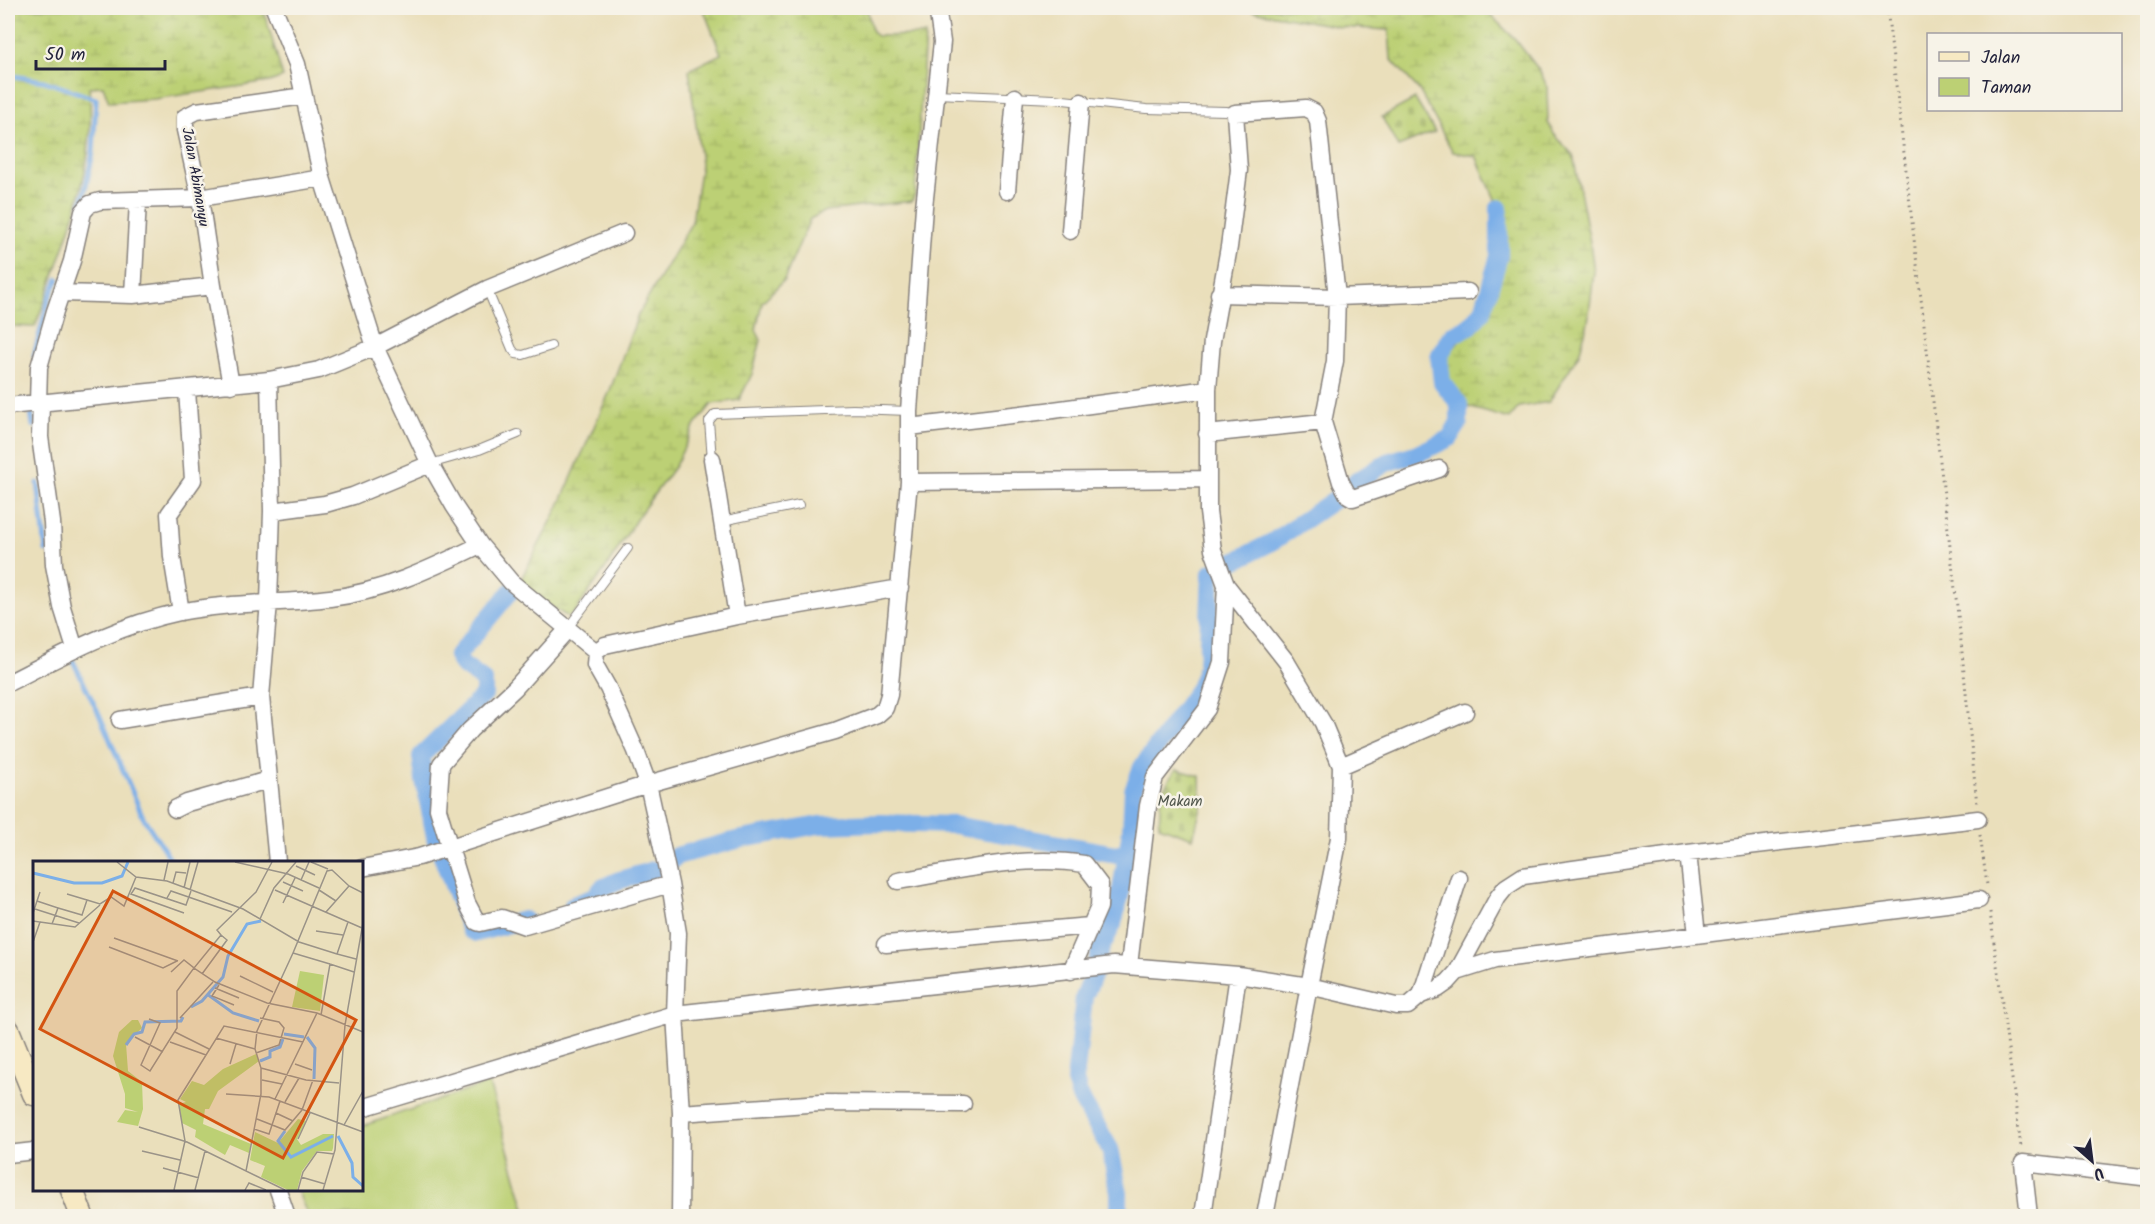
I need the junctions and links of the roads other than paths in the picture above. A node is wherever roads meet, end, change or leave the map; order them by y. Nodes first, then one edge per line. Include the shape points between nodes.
1 (274, 8) edge
2 (935, 8) edge
3 (936, 94) junction
4 (304, 96) junction
5 (1015, 97) junction
6 (1081, 102) junction
7 (1235, 113) junction
8 (322, 178) junction
9 (1007, 190) dead end
10 (200, 198) junction
11 (138, 201) junction
12 (1070, 231) dead end
13 (624, 233) dead end
14 (213, 286) junction
15 (487, 289) junction
16 (1468, 292) dead end
17 (63, 293) junction
18 (1219, 294) junction
19 (133, 295) junction
20 (1337, 297) junction
21 (551, 346) dead end
22 (375, 347) junction
23 (269, 380) junction
24 (231, 385) junction
25 (1208, 389) junction
26 (188, 390) junction
27 (39, 402) junction
28 (8, 406) edge
29 (909, 419) junction
30 (1323, 422) junction
31 (518, 434) dead end
32 (1207, 434) junction
33 (712, 459) joint
34 (430, 464) junction
35 (1439, 469) dead end
36 (1207, 480) junction
37 (909, 482) junction
38 (799, 505) dead end
39 (272, 511) junction
40 (722, 521) junction
41 (480, 546) junction
42 (628, 548) dead end
43 (1222, 576) junction
44 (900, 588) junction
45 (269, 602) junction
46 (181, 612) junction
47 (737, 616) junction
48 (567, 630) junction
49 (75, 649) junction
50 (596, 652) junction
51 (8, 683) edge
52 (261, 697) junction
53 (1464, 712) dead end
54 (120, 720) dead end
55 (1341, 766) junction
56 (268, 780) junction
57 (648, 784) junction
58 (175, 809) dead end
59 (1978, 819) road end
60 (450, 848) junction
61 (1688, 853) junction
62 (276, 861) edge
63 (363, 867) edge
64 (1459, 878) dead end
65 (898, 880) dead end
66 (670, 884) junction
67 (1985, 897) road end
68 (1090, 926) junction
69 (1698, 935) junction
70 (886, 944) dead end
71 (1121, 965) junction
72 (1071, 970) junction
73 (1457, 972) junction
74 (1238, 975) junction
75 (1309, 986) junction
76 (1421, 995) junction
77 (675, 1014) junction
78 (8, 1030) edge
79 (33, 1092) edge
80 (963, 1104) dead end
81 (363, 1108) edge
82 (681, 1113) junction
83 (33, 1150) edge
84 (8, 1154) edge
85 (2148, 1175) edge
86 (72, 1191) edge
87 (278, 1191) edge
88 (82, 1216) edge
89 (287, 1216) edge
90 (680, 1216) edge
91 (1203, 1216) edge
92 (1265, 1216) edge
93 (2029, 1216) edge

1 - 4 street via 297,64
2 - 3 street via 942,42
3 - 5 lane
3 - 29 street
4 - 8 street
4 - 10 street, Jalan Abimanyu via 197,111 185,117
5 - 6 lane
5 - 9 street
6 - 7 lane
6 - 12 street
7 - 18 street via 1239,170
7 - 20 street via 1306,108 1314,112
8 - 10 street
8 - 22 street
10 - 11 street
10 - 14 street, Jalan Abimanyu
11 - 17 street via 100,201 83,212
11 - 19 street
13 - 15 street
14 - 19 street
14 - 24 street, Jalan Abimanyu
15 - 21 lane via 516,354
15 - 22 street
16 - 20 street
17 - 19 street
17 - 27 street via 39,367
18 - 20 street
18 - 25 street
20 - 30 street via 1335,361
22 - 23 street via 320,370
22 - 34 street
23 - 24 street
23 - 39 street
24 - 26 street
25 - 29 street via 1046,411
25 - 32 street
26 - 27 street
26 - 46 street via 194,480 169,514
27 - 28 street
27 - 49 street via 54,565
29 - 33 lane via 853,409 715,414 709,421
29 - 37 street
30 - 32 street
30 - 35 street via 1345,489 1353,498
31 - 34 lane
32 - 36 street
33 - 40 street
34 - 39 street via 353,496
34 - 41 street
36 - 37 street
36 - 43 street via 1210,532
37 - 44 street
38 - 40 lane
39 - 45 street
40 - 47 street
41 - 45 street via 385,586 332,598
41 - 48 street via 511,582
42 - 48 lane
43 - 55 street via 1286,661 1323,723
43 - 71 street via 1222,662 1207,709 1155,777
44 - 47 street
44 - 57 street via 889,695 885,708 877,715 809,739
45 - 46 street
45 - 52 street
46 - 49 street via 124,627
47 - 50 street via 605,645
48 - 50 street
48 - 60 street via 441,764 438,809
49 - 51 street
50 - 57 street via 595,666
52 - 54 street
52 - 56 street
53 - 55 street
55 - 75 street via 1339,838
56 - 58 street
56 - 62 street
57 - 60 street
57 - 66 street
59 - 61 street
60 - 63 street
60 - 66 street via 467,903 480,924 502,918 525,926
61 - 69 street
61 - 73 street via 1523,876 1498,897
64 - 76 street
65 - 68 street via 1058,860 1084,864 1100,885 1099,907
66 - 77 street via 678,933
67 - 69 street
68 - 70 street
68 - 72 street
69 - 73 street via 1495,960
71 - 72 street
71 - 74 street
72 - 77 street
73 - 76 street via 1438,989
74 - 75 street
74 - 91 street
75 - 76 street via 1395,1006 1407,1006
75 - 92 street
77 - 81 street
77 - 82 street
78 - 79 main road
80 - 82 street via 821,1103
82 - 90 street
83 - 84 street
85 - 93 street via 2023,1163
86 - 88 main road
87 - 89 street

